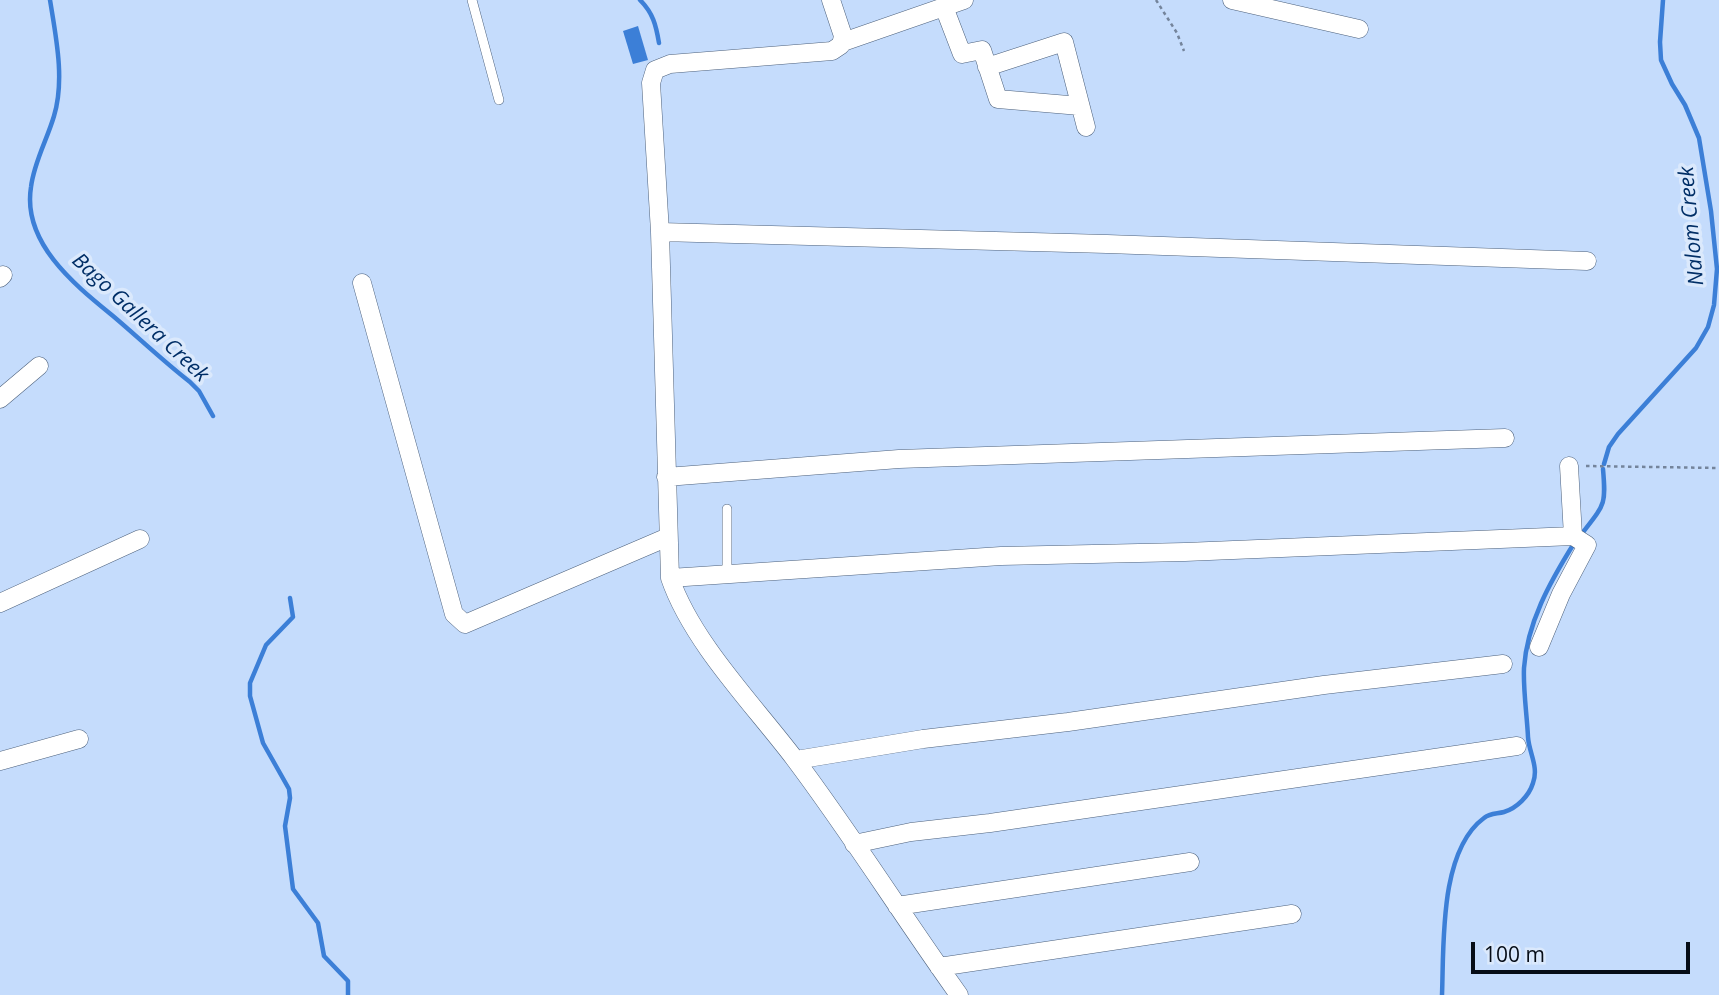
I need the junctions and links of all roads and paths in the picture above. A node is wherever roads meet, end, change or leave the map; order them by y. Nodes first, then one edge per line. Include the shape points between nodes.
1 (472, 0) edge
2 (831, 0) edge
3 (964, 0) edge
4 (1156, 0) edge
5 (1231, 0) edge
6 (944, 7) junction
7 (1359, 29) dead end
8 (843, 42) junction
9 (1184, 51) dead end
10 (987, 67) junction
11 (499, 100) dead end
12 (1080, 106) junction
13 (1086, 127) dead end
14 (660, 232) junction
15 (1587, 261) dead end
16 (362, 283) dead end
17 (39, 366) dead end
18 (0, 399) edge
19 (1505, 438) dead end
20 (1569, 466) joint
21 (1719, 468) edge
22 (666, 477) junction
23 (727, 509) dead end
24 (1573, 536) junction
25 (668, 537) junction
26 (140, 539) dead end
27 (727, 574) junction
28 (670, 578) junction
29 (0, 603) edge
30 (1539, 647) dead end
31 (1503, 664) dead end
32 (79, 739) dead end
33 (1517, 746) dead end
34 (796, 760) junction
35 (0, 761) edge
36 (854, 844) junction
37 (1190, 862) dead end
38 (897, 906) junction
39 (1293, 914) dead end
40 (939, 967) junction
41 (959, 995) edge

1 - 11 lane
2 - 8 street
3 - 6 street
4 - 9 path
5 - 7 street
6 - 8 street
6 - 10 street via 962,54 982,50
8 - 14 street via 825,53 670,64 655,70 651,103
10 - 12 street via 998,99
10 - 12 street via 1064,42
12 - 13 street
14 - 15 street
14 - 22 street
16 - 25 street via 459,621 465,624
17 - 18 street
19 - 22 street via 899,459
20 - 21 path
20 - 24 street
22 - 25 street
23 - 27 lane
24 - 27 street via 1000,556
24 - 30 street via 1587,545
25 - 28 street
26 - 29 street
27 - 28 street
28 - 34 street via 695,630
31 - 34 street via 923,739
32 - 35 street
33 - 36 street via 911,832
34 - 36 street
36 - 38 street
37 - 38 street
38 - 40 street
39 - 40 street
40 - 41 street

